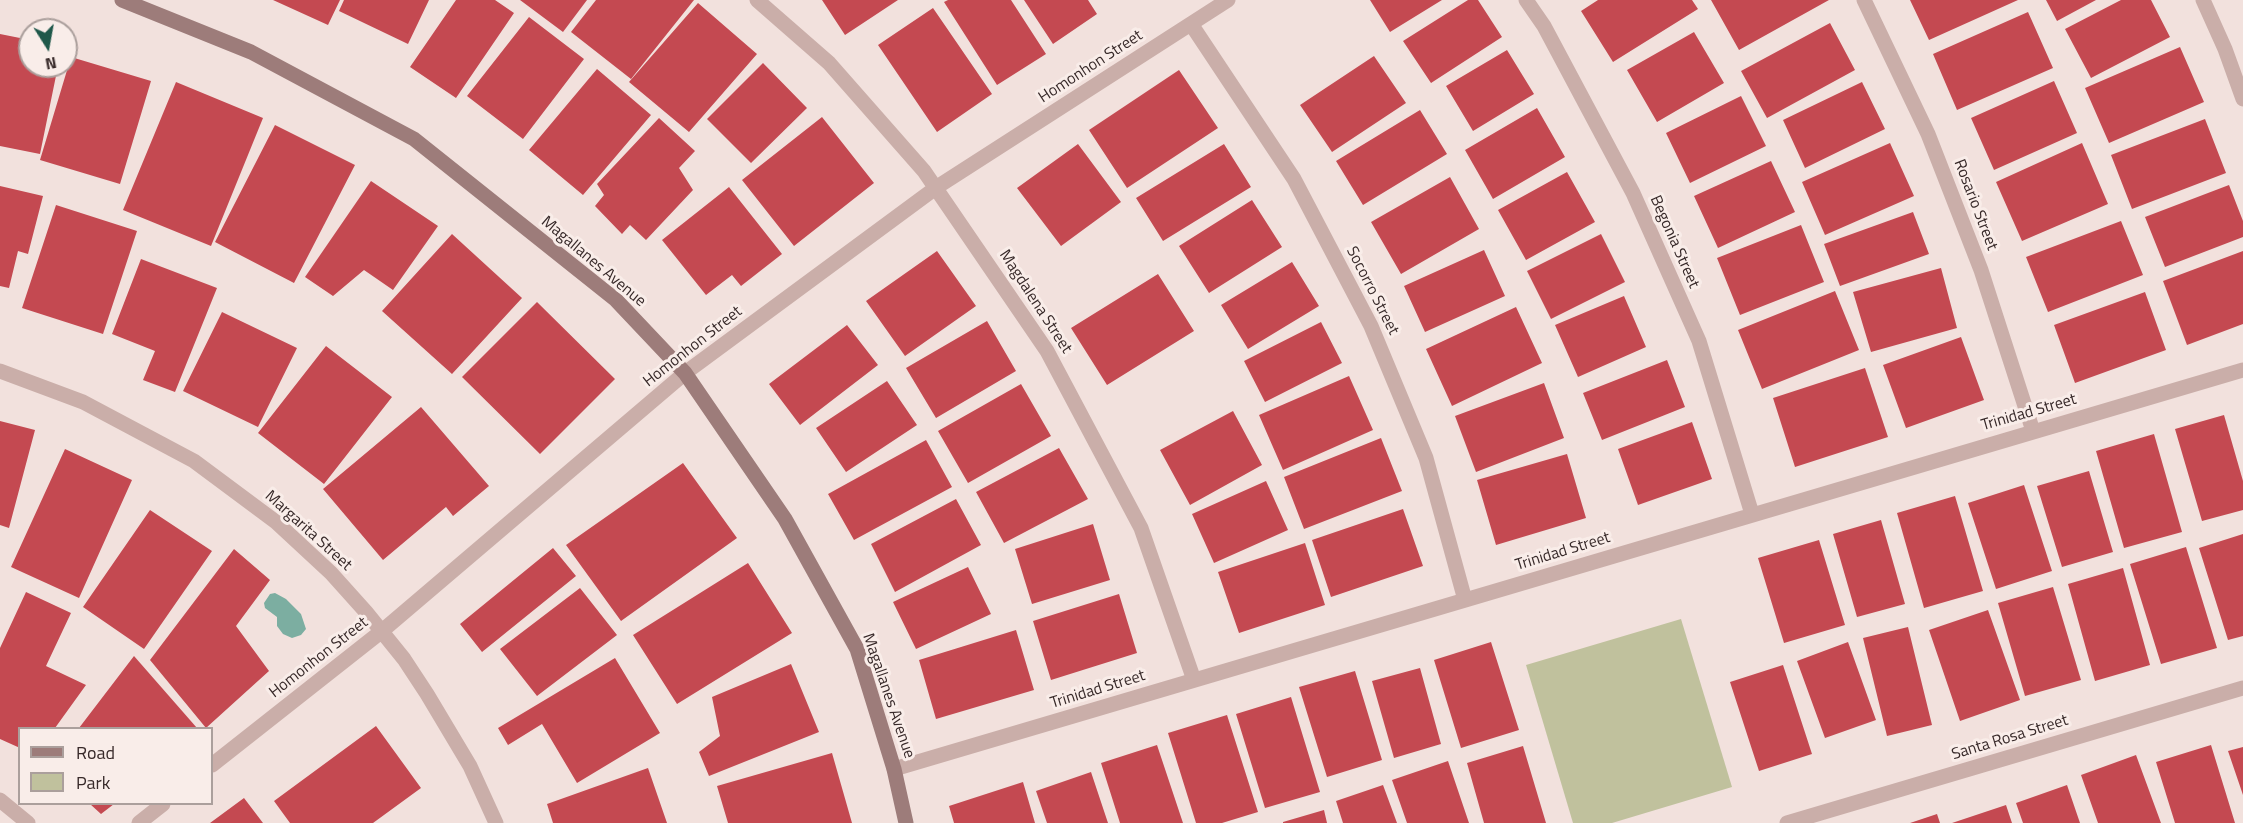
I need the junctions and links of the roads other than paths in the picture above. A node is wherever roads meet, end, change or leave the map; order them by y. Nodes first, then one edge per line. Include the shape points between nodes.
1 (122, 0) edge
2 (758, 0) edge
3 (1228, 0) edge
4 (1526, 0) edge
5 (1864, 0) edge
6 (2203, 0) edge
7 (1191, 24) junction
8 (2243, 99) edge
9 (937, 187) junction
10 (2243, 370) edge
11 (0, 372) edge
12 (685, 373) junction
13 (2033, 431) junction
14 (1752, 514) junction
15 (1465, 600) junction
16 (382, 631) junction
17 (1194, 680) junction
18 (2243, 688) edge
19 (213, 764) edge
20 (894, 770) junction
21 (0, 800) edge
22 (162, 805) edge
23 (28, 823) edge
24 (138, 823) edge
25 (496, 823) edge
26 (906, 823) edge
27 (1787, 823) edge

1 - 12 street, Magallanes Avenue via 251,52 414,139 616,300
2 - 9 street, Magdalena Street via 829,63
3 - 7 street, Homonhon Street
4 - 14 street, Begonia Street via 1544,26 1633,194 1699,341
5 - 13 street, Rosario Street via 1928,134 1977,259
6 - 8 street
7 - 9 street, Homonhon Street
7 - 15 street, Socorro Street via 1294,179 1371,326 1426,458
9 - 12 street, Homonhon Street
9 - 17 street, Magdalena Street via 1047,351 1141,528
10 - 13 street, Trinidad Street
11 - 16 street, Margarita Street via 82,402 194,462 276,522 330,573
12 - 16 street, Homonhon Street
12 - 20 street, Magallanes Avenue via 785,519 857,649
13 - 14 street, Trinidad Street
14 - 15 street, Trinidad Street
15 - 17 street, Trinidad Street
16 - 19 street, Homonhon Street
16 - 25 street, Margarita Street via 433,703 470,766
17 - 20 street, Trinidad Street
18 - 27 street, Santa Rosa Street
20 - 26 street, Magallanes Avenue
21 - 23 street
22 - 24 street

